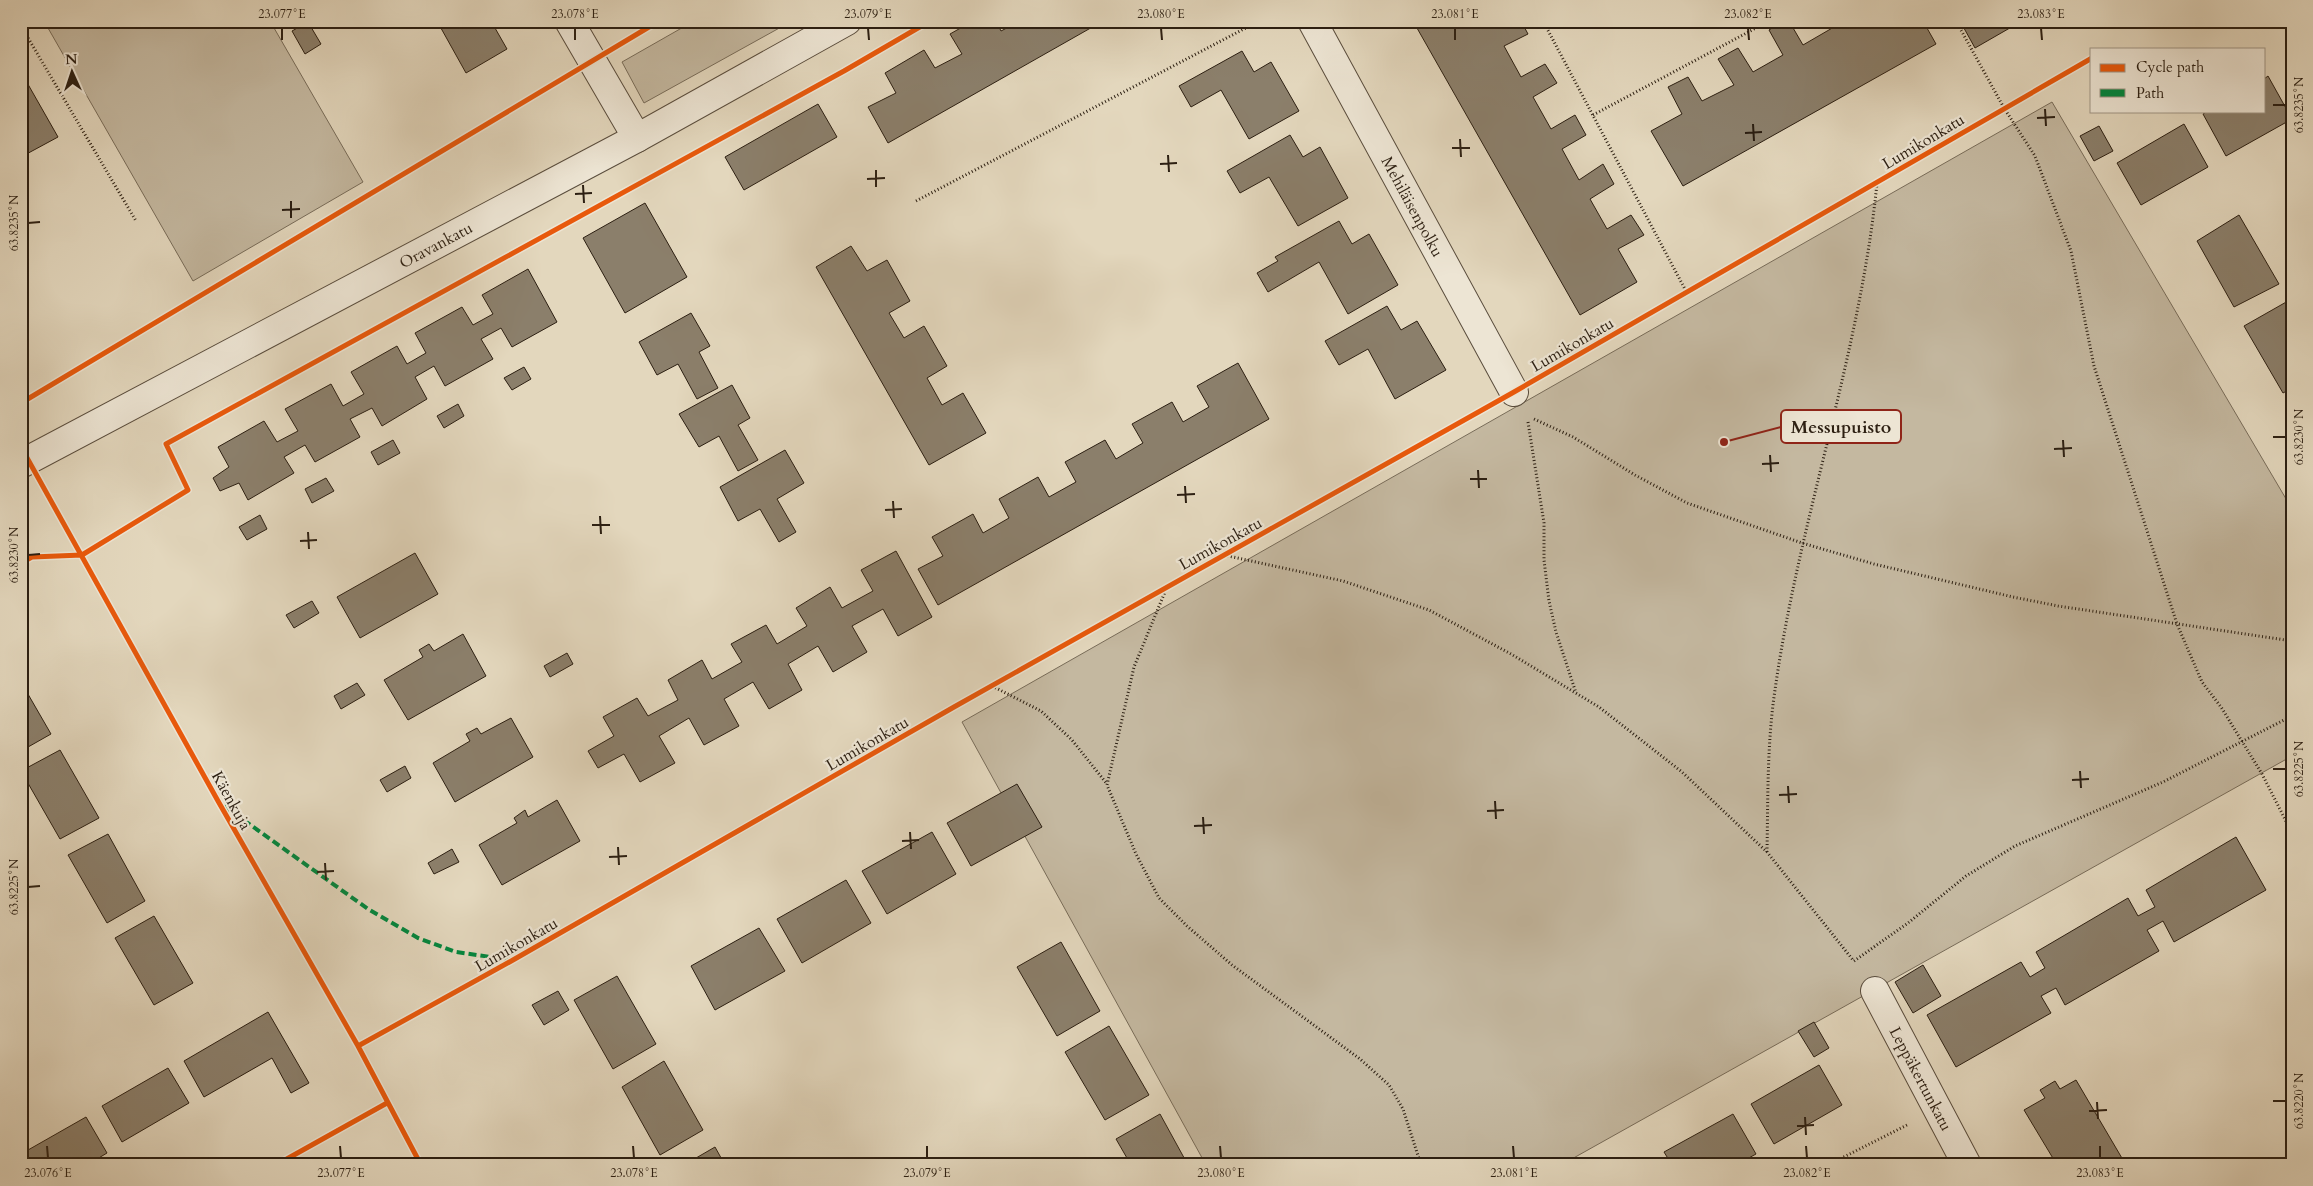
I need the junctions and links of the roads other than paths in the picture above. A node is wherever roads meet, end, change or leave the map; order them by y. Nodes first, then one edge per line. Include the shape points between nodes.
1 (570, 21) edge
2 (847, 21) edge
3 (1312, 21) edge
4 (637, 138) junction
5 (1514, 392) dead end
6 (21, 464) edge
7 (1875, 991) road end
8 (1967, 1165) edge

1 - 4 street
2 - 4 street, Oravankatu
3 - 5 street, Mehiläisenpolku
4 - 6 street, Oravankatu
7 - 8 street, Leppäkertunkatu

